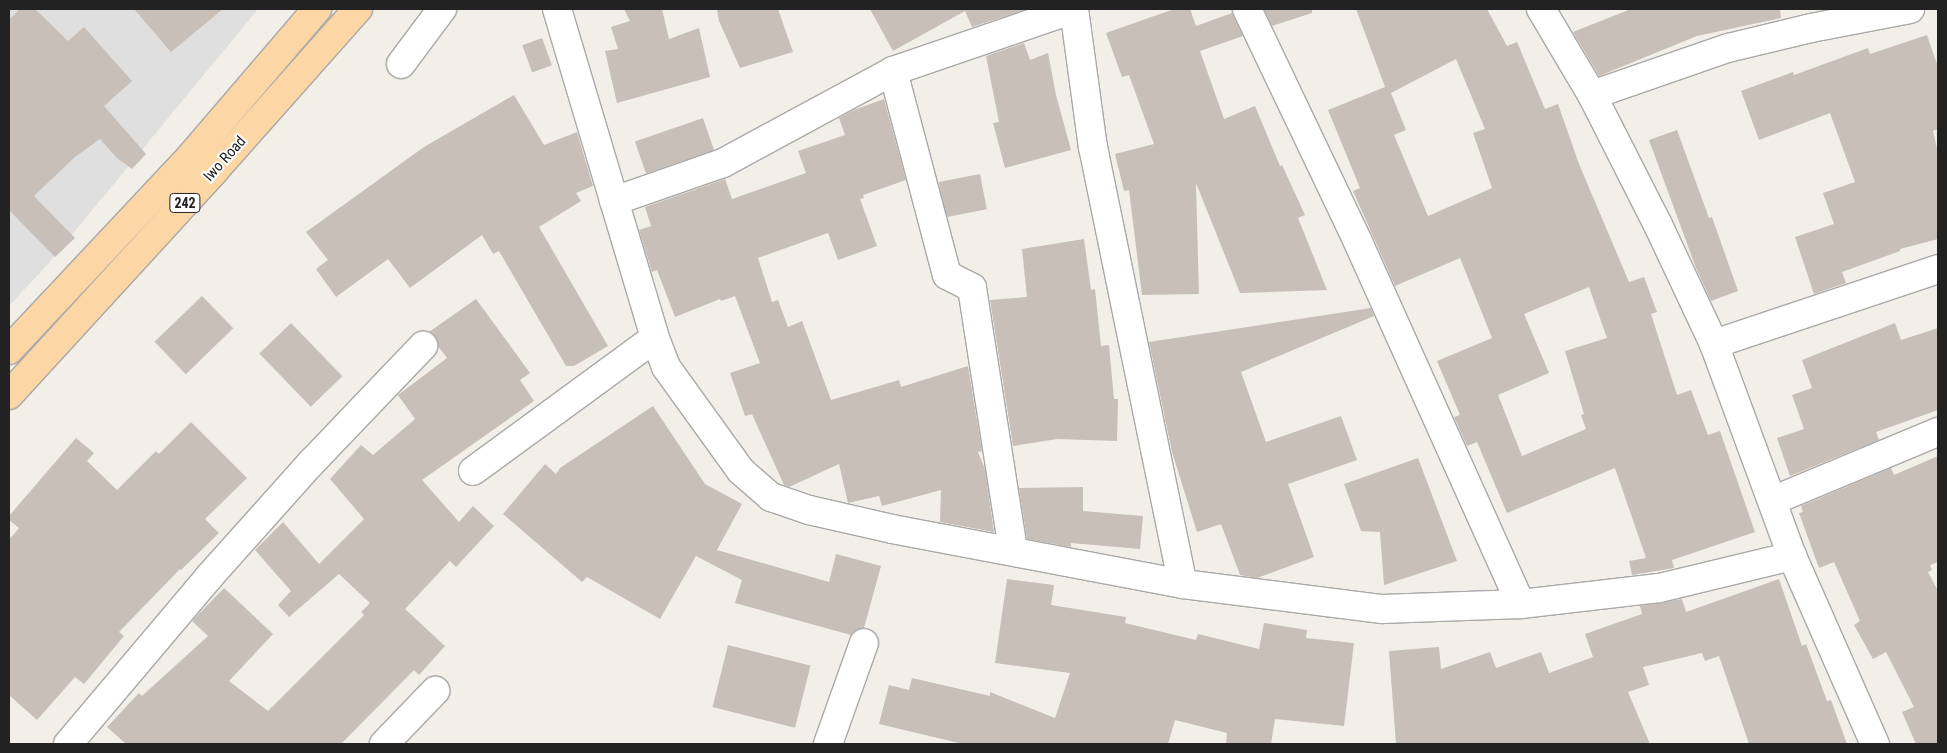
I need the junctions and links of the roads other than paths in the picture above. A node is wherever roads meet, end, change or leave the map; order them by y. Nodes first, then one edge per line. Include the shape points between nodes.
1 (317, 9) edge
2 (358, 9) edge
3 (442, 9) edge
4 (557, 9) edge
5 (1074, 9) edge
6 (1247, 9) edge
7 (1540, 9) edge
8 (1910, 9) edge
9 (401, 64) dead end
10 (893, 71) junction
11 (1592, 95) junction
12 (191, 156) junction
13 (214, 171) junction
14 (614, 201) junction
15 (1938, 269) edge
16 (655, 338) junction
17 (1714, 344) junction
18 (423, 346) dead end
19 (9, 350) edge
20 (9, 395) edge
21 (1938, 432) edge
22 (473, 471) dead end
23 (1772, 501) junction
24 (1013, 550) junction
25 (1792, 556) junction
26 (1183, 584) junction
27 (1521, 604) junction
28 (864, 643) dead end
29 (435, 691) dead end
30 (68, 744) edge
31 (384, 744) edge
32 (828, 744) edge
33 (1876, 744) edge

1 - 12 main road, Iwo Road
2 - 13 main road, Iwo Road / 242
3 - 9 street
4 - 14 street
5 - 10 street
5 - 26 street via 1093,147
6 - 27 street via 1358,242
7 - 11 street
8 - 11 street via 1728,48
10 - 14 street via 723,163
10 - 24 street via 947,274 972,288
11 - 17 street
12 - 13 main road
12 - 19 main road, Iwo Road
13 - 20 main road, Iwo Road / 242
14 - 16 street
15 - 17 street
16 - 22 street
16 - 24 street via 666,367 741,471 771,497 809,510 892,529
17 - 23 street
18 - 30 street via 312,462 209,577
21 - 23 street
23 - 25 street
24 - 26 street
25 - 27 street via 1659,588
25 - 33 street
26 - 27 street via 1382,609
28 - 32 street
29 - 31 street

